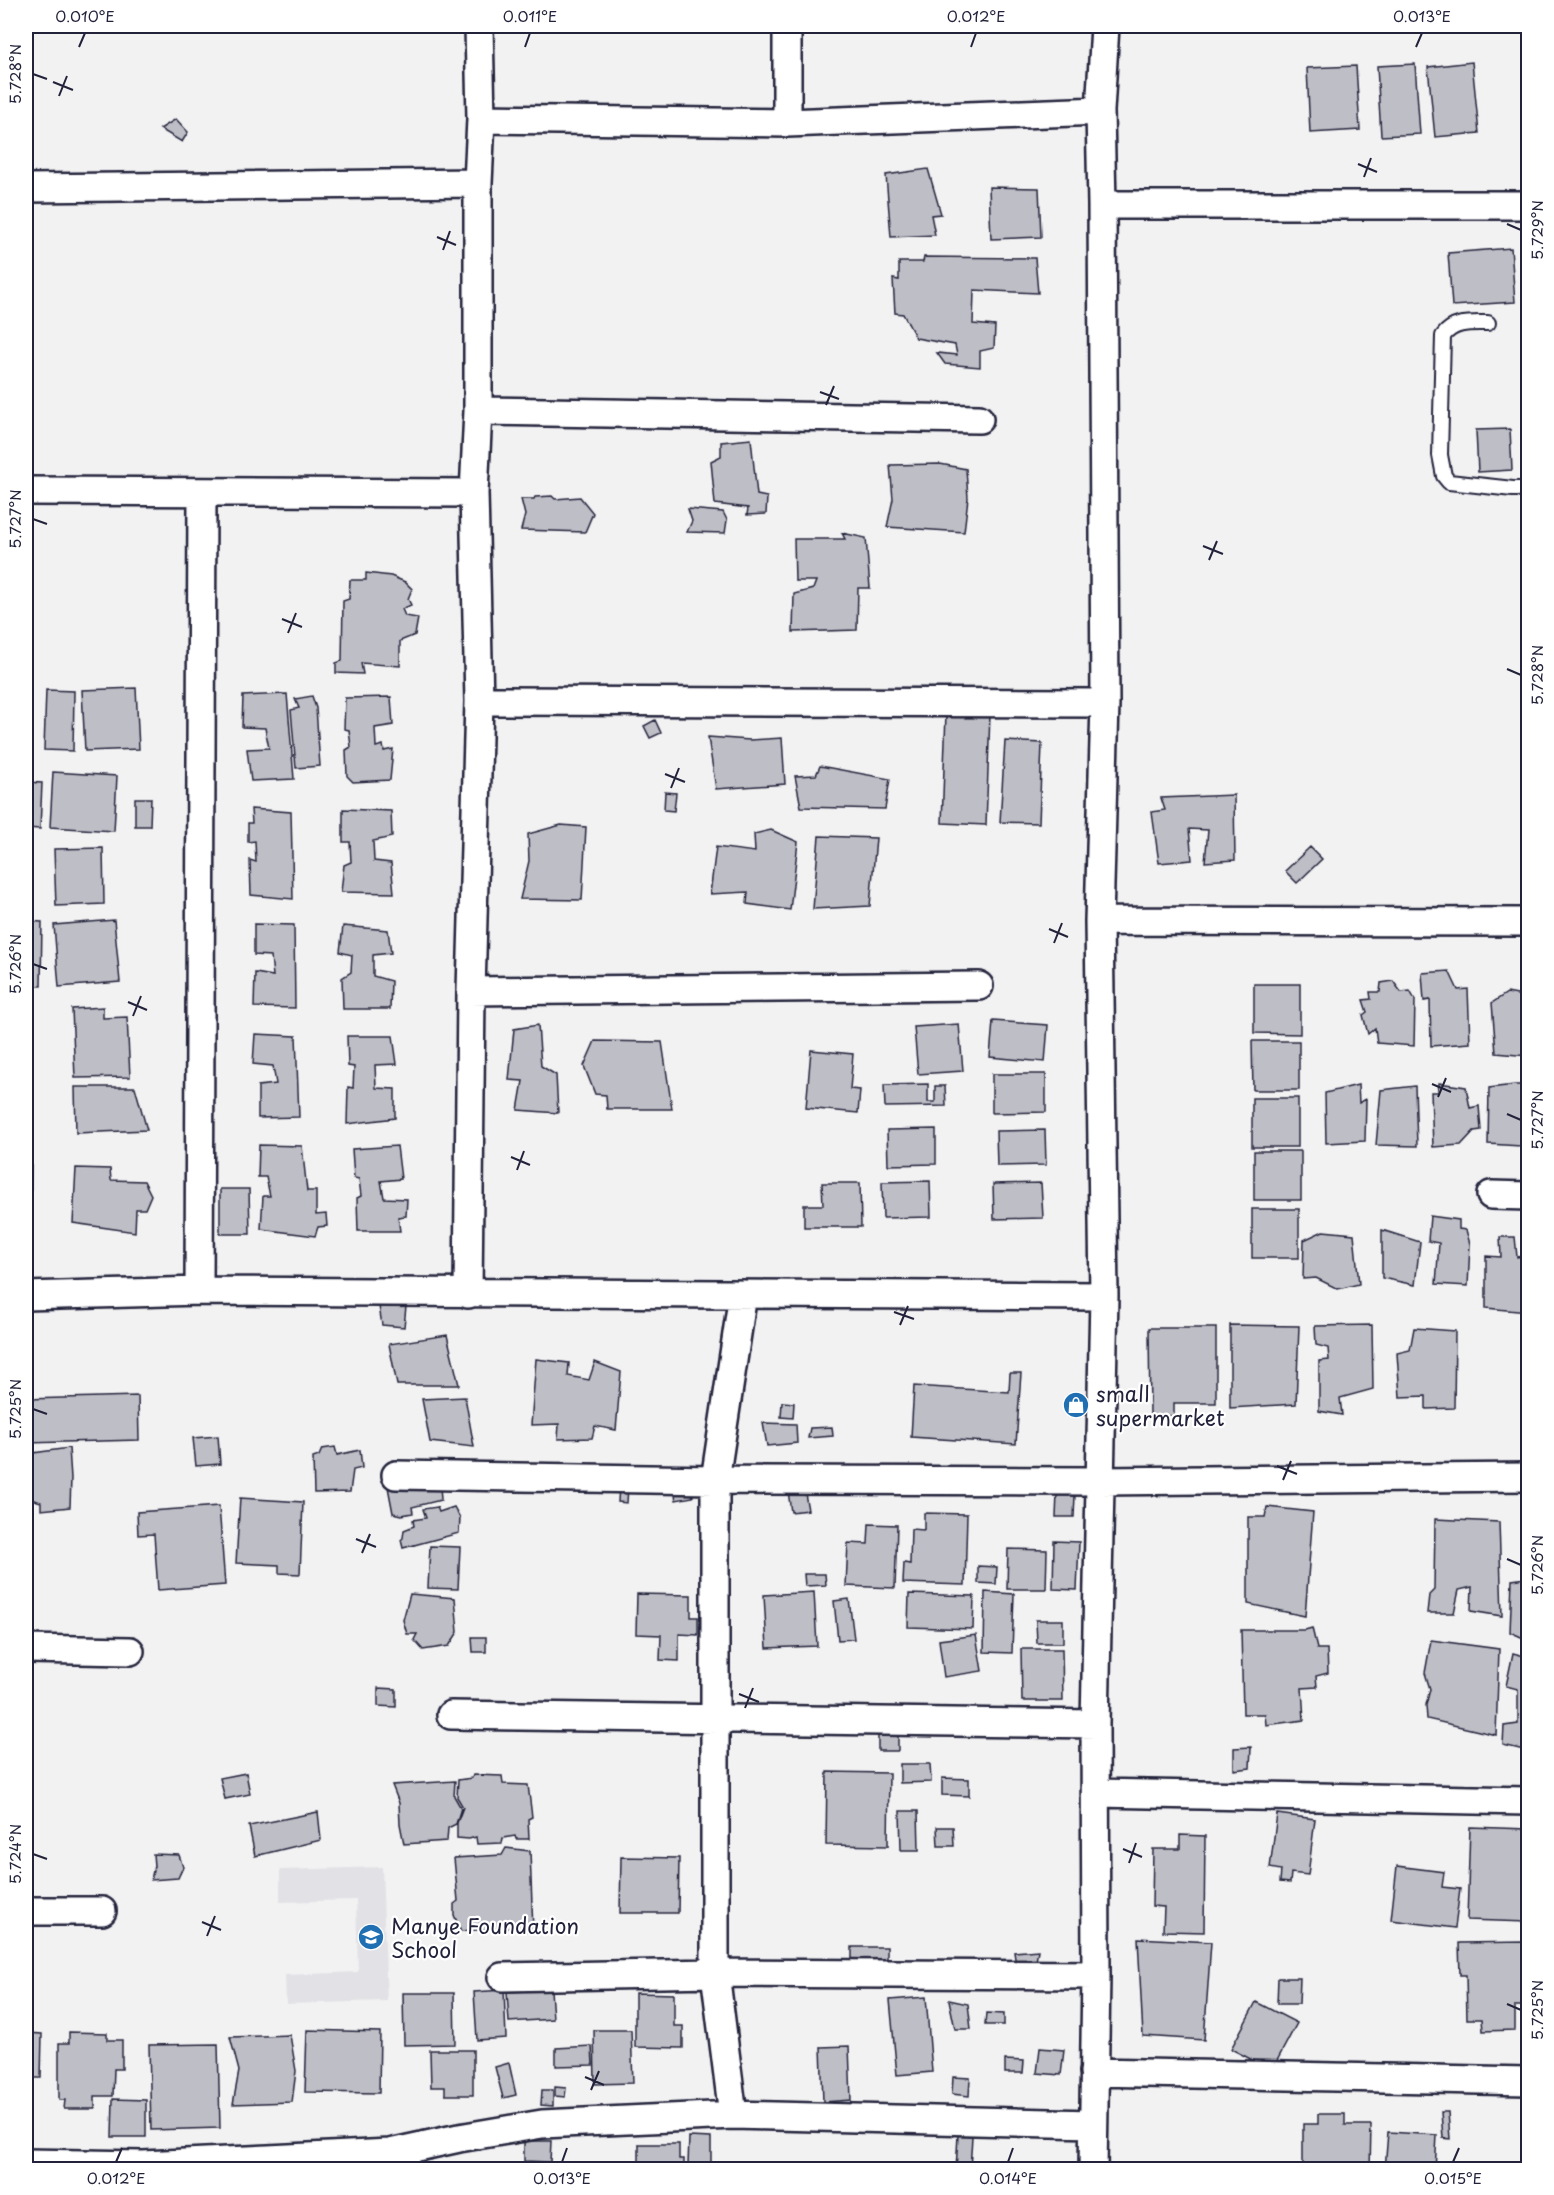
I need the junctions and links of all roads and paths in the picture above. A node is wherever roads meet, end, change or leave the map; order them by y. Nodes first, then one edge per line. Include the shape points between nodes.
1 (479, 26) edge
2 (787, 26) edge
3 (1105, 26) edge
4 (1101, 111) junction
5 (481, 119) junction
6 (787, 123) junction
7 (478, 183) junction
8 (26, 188) edge
9 (1528, 204) edge
10 (1102, 205) junction
11 (1488, 323) dead end
12 (478, 411) junction
13 (979, 419) dead end
14 (1528, 489) edge
15 (26, 491) edge
16 (202, 492) junction
17 (474, 492) junction
18 (478, 701) junction
19 (1105, 703) junction
20 (1100, 921) junction
21 (1528, 922) edge
22 (979, 986) dead end
23 (471, 991) junction
24 (1491, 1195) dead end
25 (1528, 1196) edge
26 (199, 1291) junction
27 (468, 1294) junction
28 (743, 1294) junction
29 (26, 1296) edge
30 (1104, 1296) junction
31 (396, 1475) dead end
32 (1528, 1477) edge
33 (715, 1480) junction
34 (1100, 1481) junction
35 (26, 1649) edge
36 (129, 1651) dead end
37 (451, 1715) dead end
38 (716, 1720) junction
39 (1095, 1724) junction
40 (1096, 1793) junction
41 (1528, 1802) edge
42 (26, 1911) edge
43 (102, 1911) dead end
44 (715, 1973) junction
45 (1096, 1975) junction
46 (502, 1977) dead end
47 (1094, 2072) junction
48 (1528, 2081) edge
49 (733, 2115) junction
50 (1093, 2124) junction
51 (26, 2163) edge
52 (143, 2167) edge
53 (1093, 2169) edge

1 - 5 street
2 - 6 street
3 - 4 street
4 - 6 street
4 - 10 street
5 - 6 street
5 - 7 street
7 - 8 street
7 - 12 street
9 - 10 street
10 - 19 street
11 - 14 lane via 1460,324 1443,336 1440,454 1444,476 1449,482
12 - 13 street
12 - 17 street
15 - 16 street
16 - 17 street
16 - 26 street
17 - 18 street
18 - 19 street
18 - 23 street
19 - 20 street
20 - 21 street
20 - 30 street
22 - 23 street
23 - 27 street
24 - 25 street
26 - 27 street
26 - 29 street
27 - 28 street
28 - 30 street
28 - 33 street
30 - 34 street
31 - 33 street
32 - 34 street
33 - 34 street
33 - 38 street
34 - 39 street
35 - 36 street
37 - 38 street
38 - 39 street
38 - 44 street
39 - 40 street
40 - 41 street
40 - 45 street
42 - 43 street
44 - 45 street
44 - 46 street
44 - 49 street
45 - 47 street
47 - 48 street
47 - 50 street
49 - 50 street
49 - 52 street via 542,2124 390,2153
50 - 53 street
51 - 52 street

